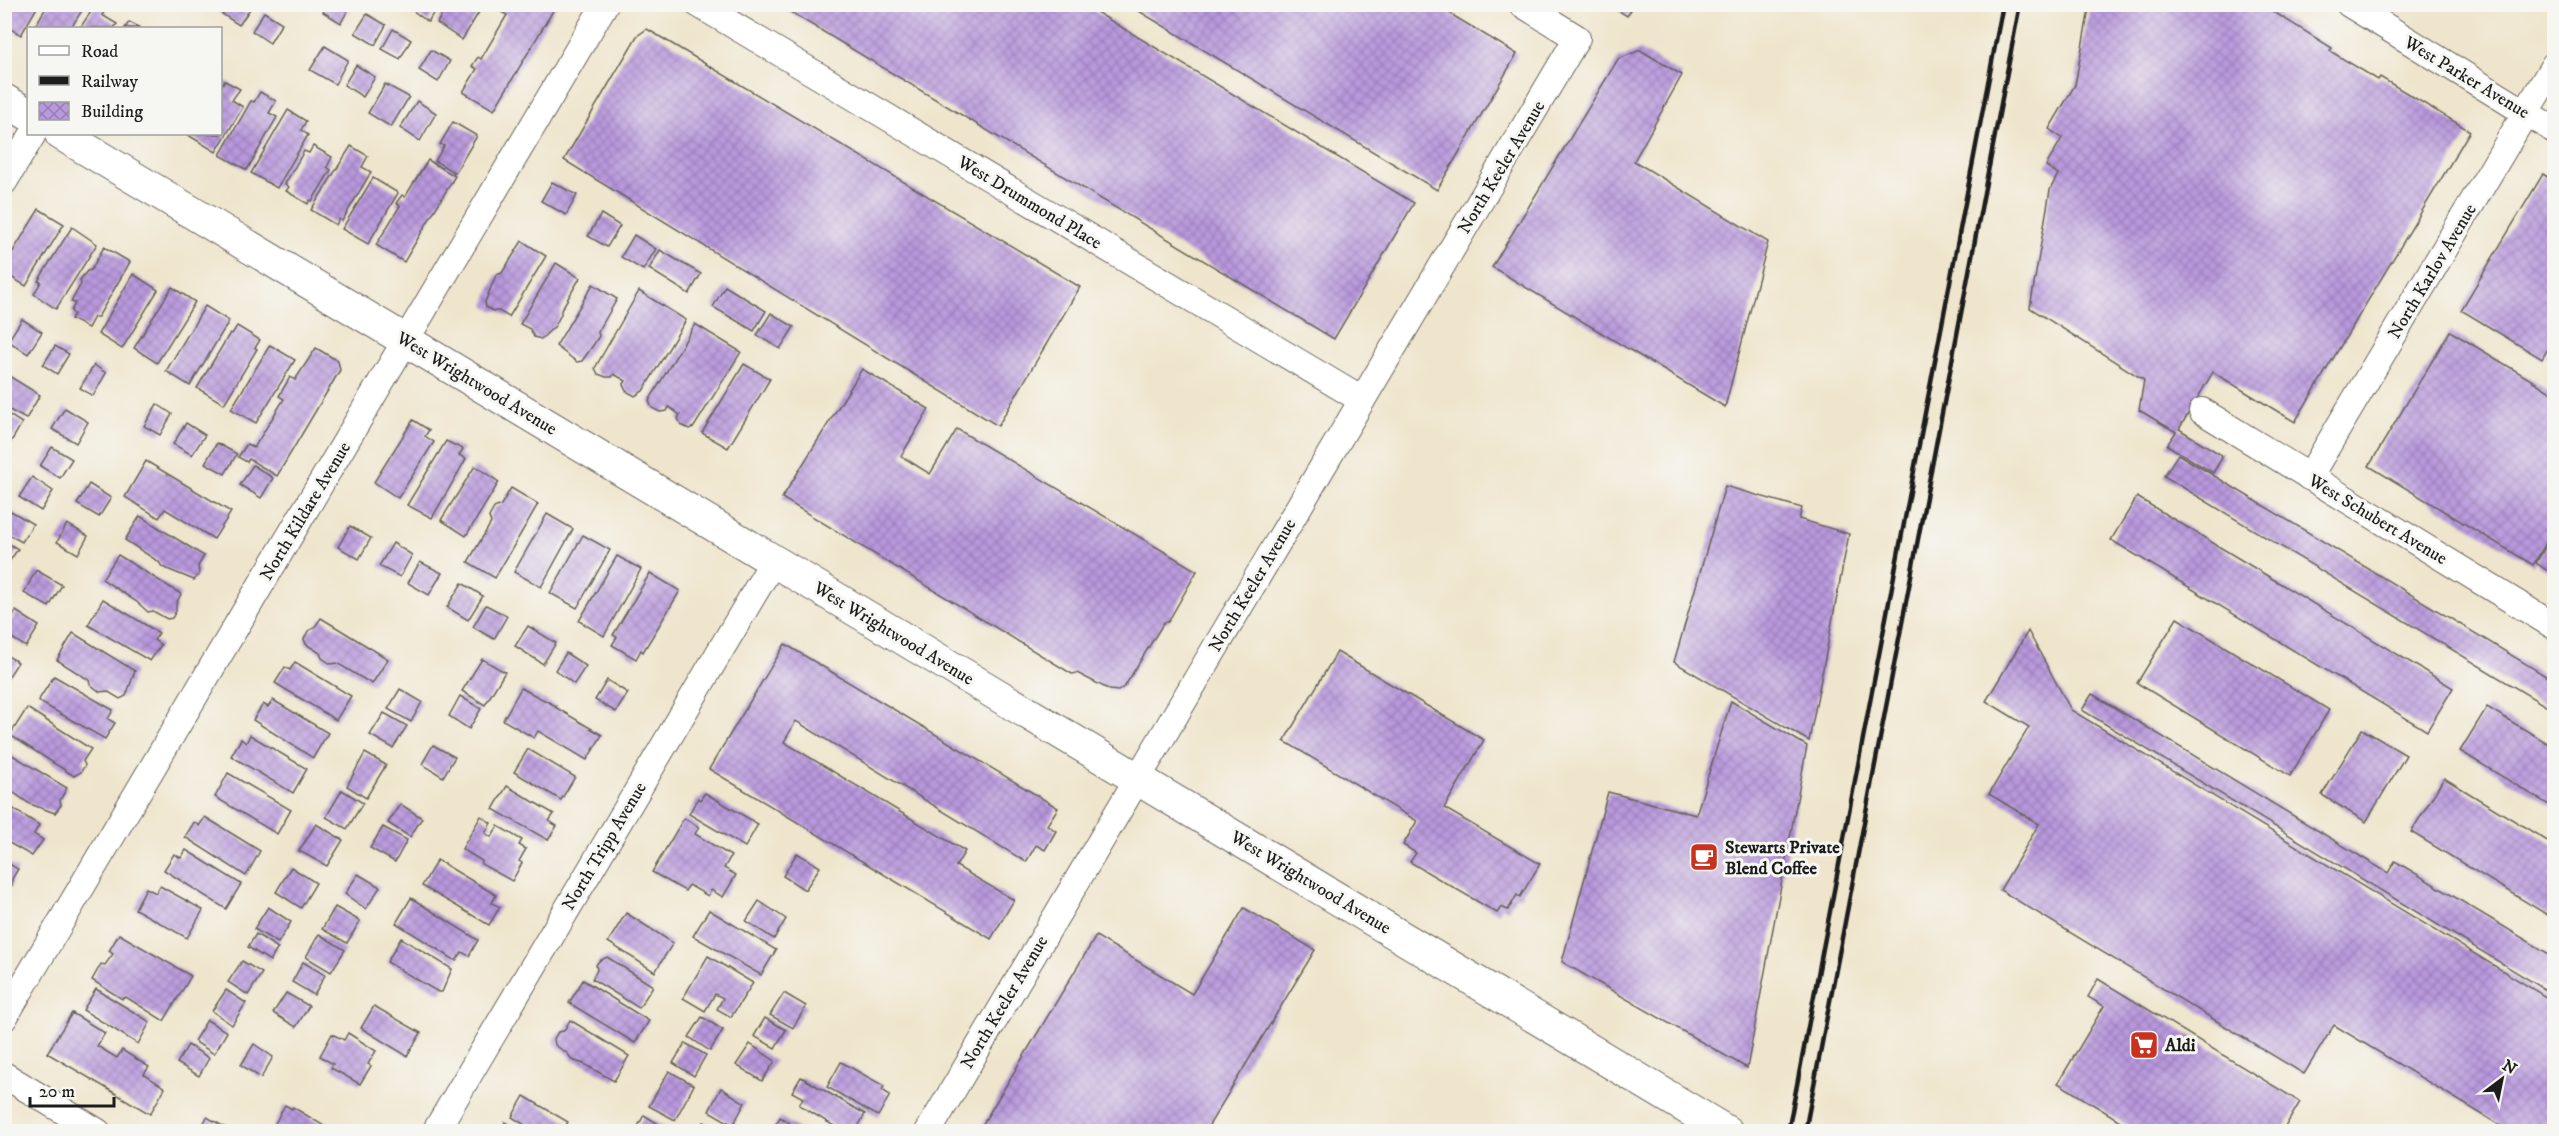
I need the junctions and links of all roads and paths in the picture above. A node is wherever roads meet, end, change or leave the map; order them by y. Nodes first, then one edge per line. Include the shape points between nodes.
1 (605, 4) edge
2 (698, 4) edge
3 (1522, 4) edge
4 (2349, 4) edge
5 (2554, 64) edge
6 (4, 100) edge
7 (27, 113) edge
8 (2526, 113) junction
9 (2554, 130) edge
10 (32, 135) edge
11 (63, 135) edge
12 (4, 182) edge
13 (406, 340) junction
14 (1362, 400) junction
15 (2202, 411) dead end
16 (2308, 477) junction
17 (774, 560) junction
18 (2554, 626) edge
19 (1137, 778) junction
20 (4, 1018) edge
21 (4, 1075) edge
22 (98, 1131) edge
23 (435, 1131) edge
24 (928, 1131) edge
25 (1727, 1131) edge

1 - 13 street, North Kildare Avenue
2 - 14 street, West Drummond Place
3 - 14 street, North Keeler Avenue via 1577,38
4 - 8 street, West Parker Avenue
5 - 8 street, North Karlov Avenue
6 - 7 street
8 - 9 street, West Parker Avenue
8 - 16 street, North Karlov Avenue
10 - 12 street
11 - 13 street, West Wrightwood Avenue
13 - 17 street, West Wrightwood Avenue
13 - 20 street, North Kildare Avenue
14 - 19 street, North Keeler Avenue
15 - 16 street, West Schubert Avenue
16 - 18 street, West Schubert Avenue
17 - 19 street, West Wrightwood Avenue
17 - 23 street, North Tripp Avenue
19 - 24 street, North Keeler Avenue
19 - 25 street, West Wrightwood Avenue
21 - 22 street

